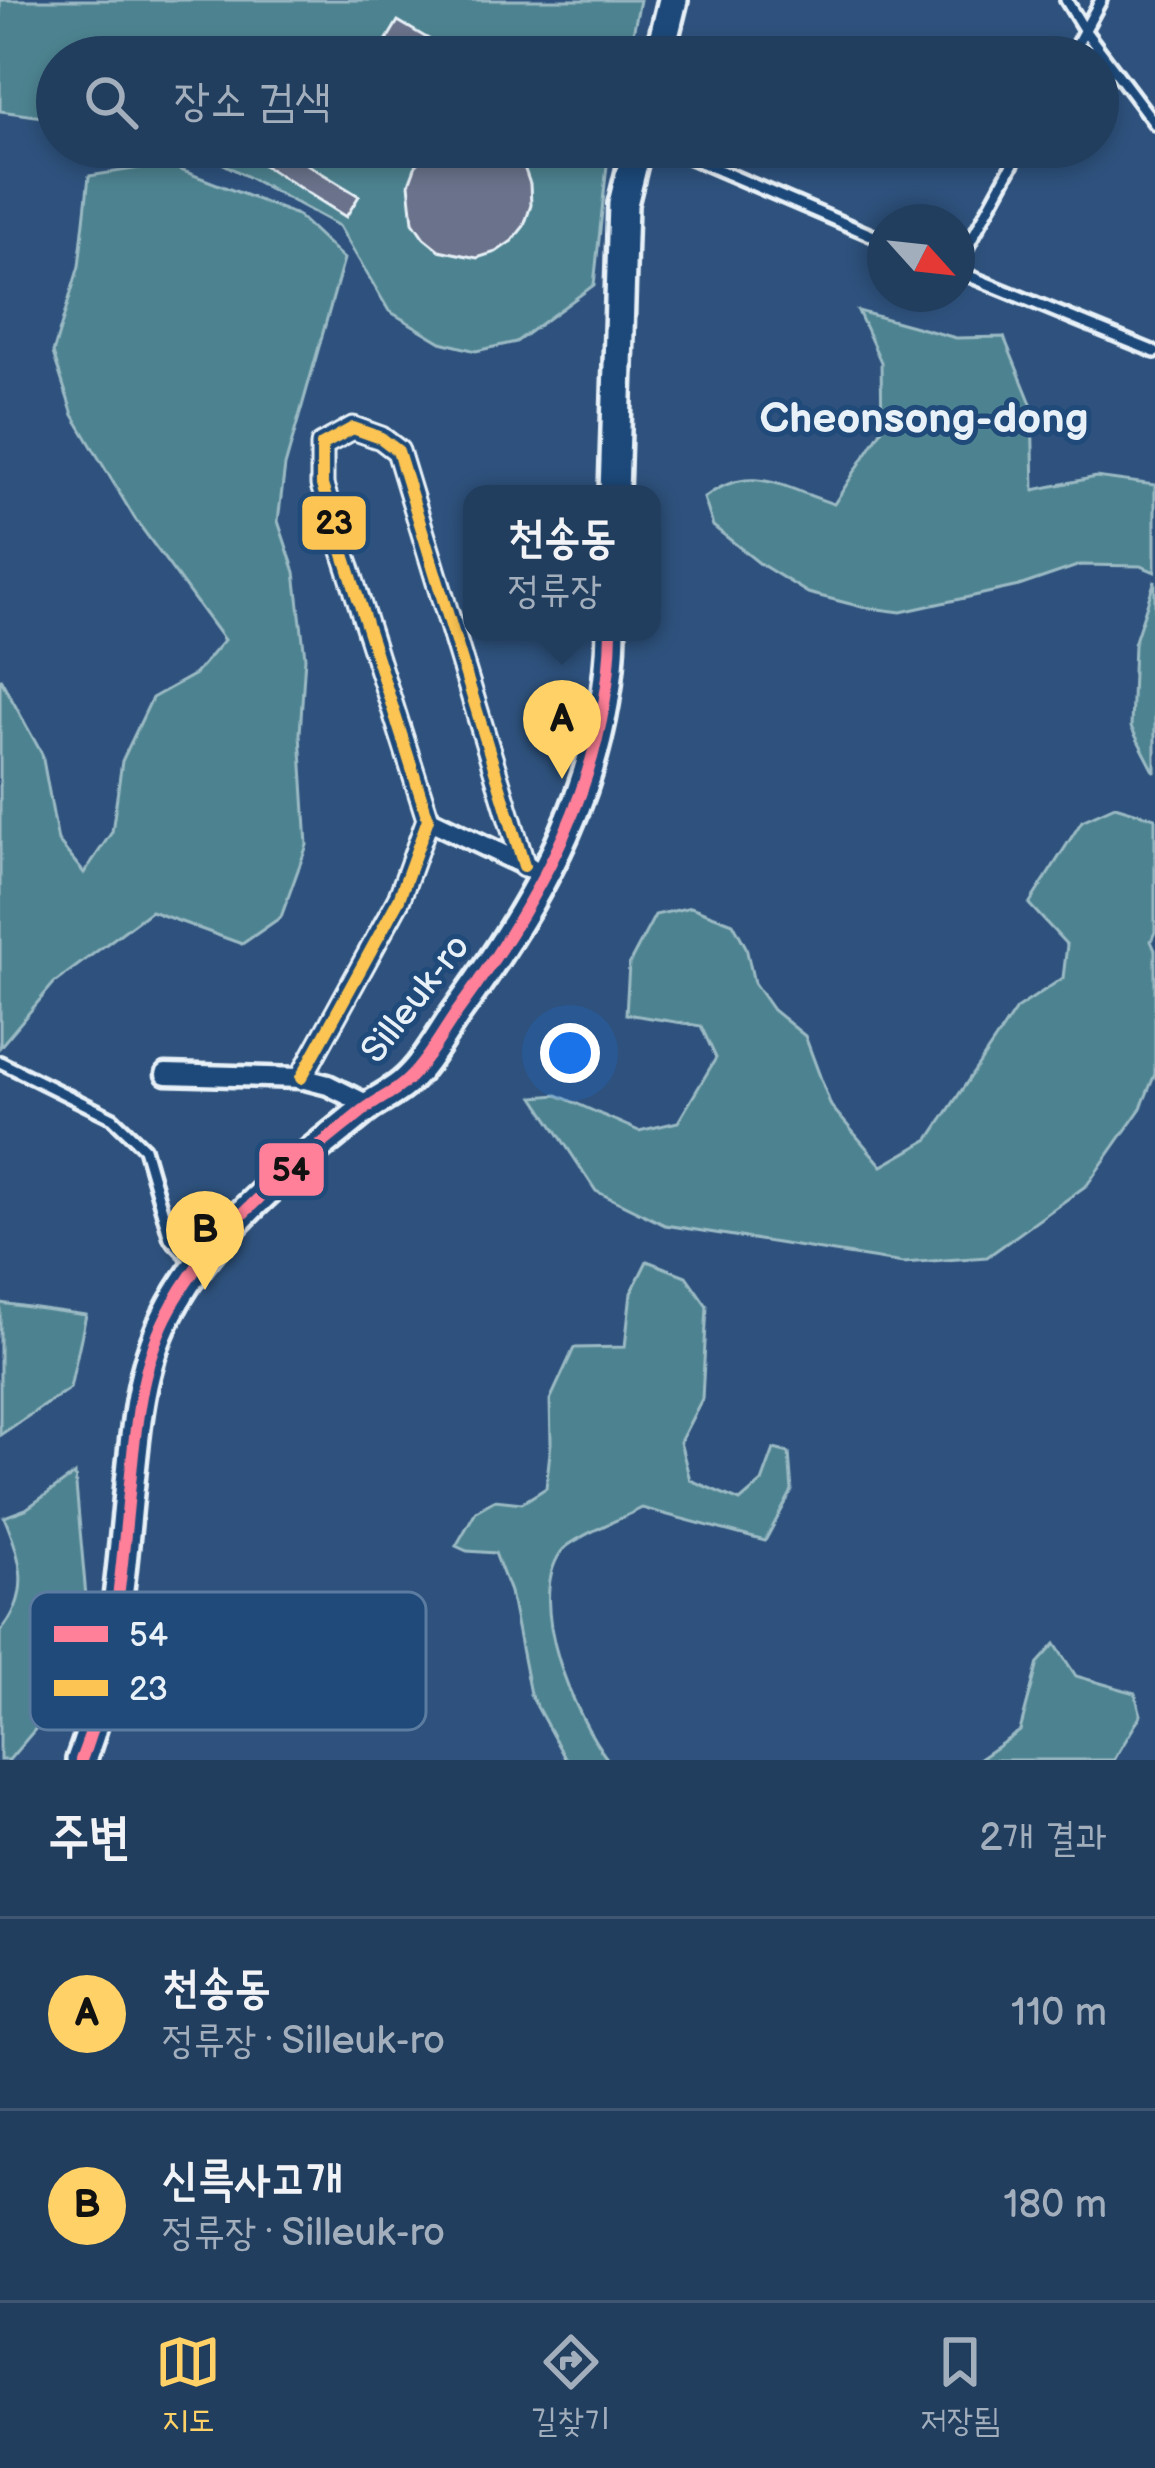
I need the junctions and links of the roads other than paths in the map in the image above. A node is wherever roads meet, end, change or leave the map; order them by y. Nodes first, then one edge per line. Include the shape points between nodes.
1 (673, 0) edge
2 (1066, 0) edge
3 (1101, 0) edge
4 (1084, 31) junction
5 (664, 36) edge
6 (1081, 36) edge
7 (1088, 36) edge
8 (1119, 77) edge
9 (1155, 124) edge
10 (632, 168) edge
11 (714, 168) edge
12 (1011, 168) edge
13 (867, 233) edge
14 (975, 234) edge
15 (975, 276) edge
16 (1155, 352) edge
17 (614, 485) edge
18 (610, 641) edge
19 (428, 819) junction
20 (536, 870) junction
21 (0, 1062) edge
22 (166, 1074) dead end
23 (301, 1078) junction
24 (370, 1106) junction
25 (196, 1264) junction
26 (119, 1592) edge
27 (92, 1730) edge
28 (81, 1760) edge

1 - 5 main road
2 - 4 lane
3 - 4 lane
4 - 6 lane
4 - 7 lane
8 - 9 lane
10 - 17 main road via 623,204
11 - 13 lane
12 - 14 lane
15 - 16 lane
18 - 20 main road, Silleuk-ro via 595,748 568,833
19 - 20 street
19 - 20 street via 322,484 322,445 353,428 398,451
19 - 23 street via 399,898
20 - 24 main road, Silleuk-ro via 488,970 405,1083
21 - 25 lane via 112,1118 144,1148 170,1238
22 - 23 street
23 - 24 street
24 - 25 main road, Silleuk-ro via 230,1224
25 - 26 main road, Silleuk-ro via 147,1368
27 - 28 main road, Silleuk-ro

